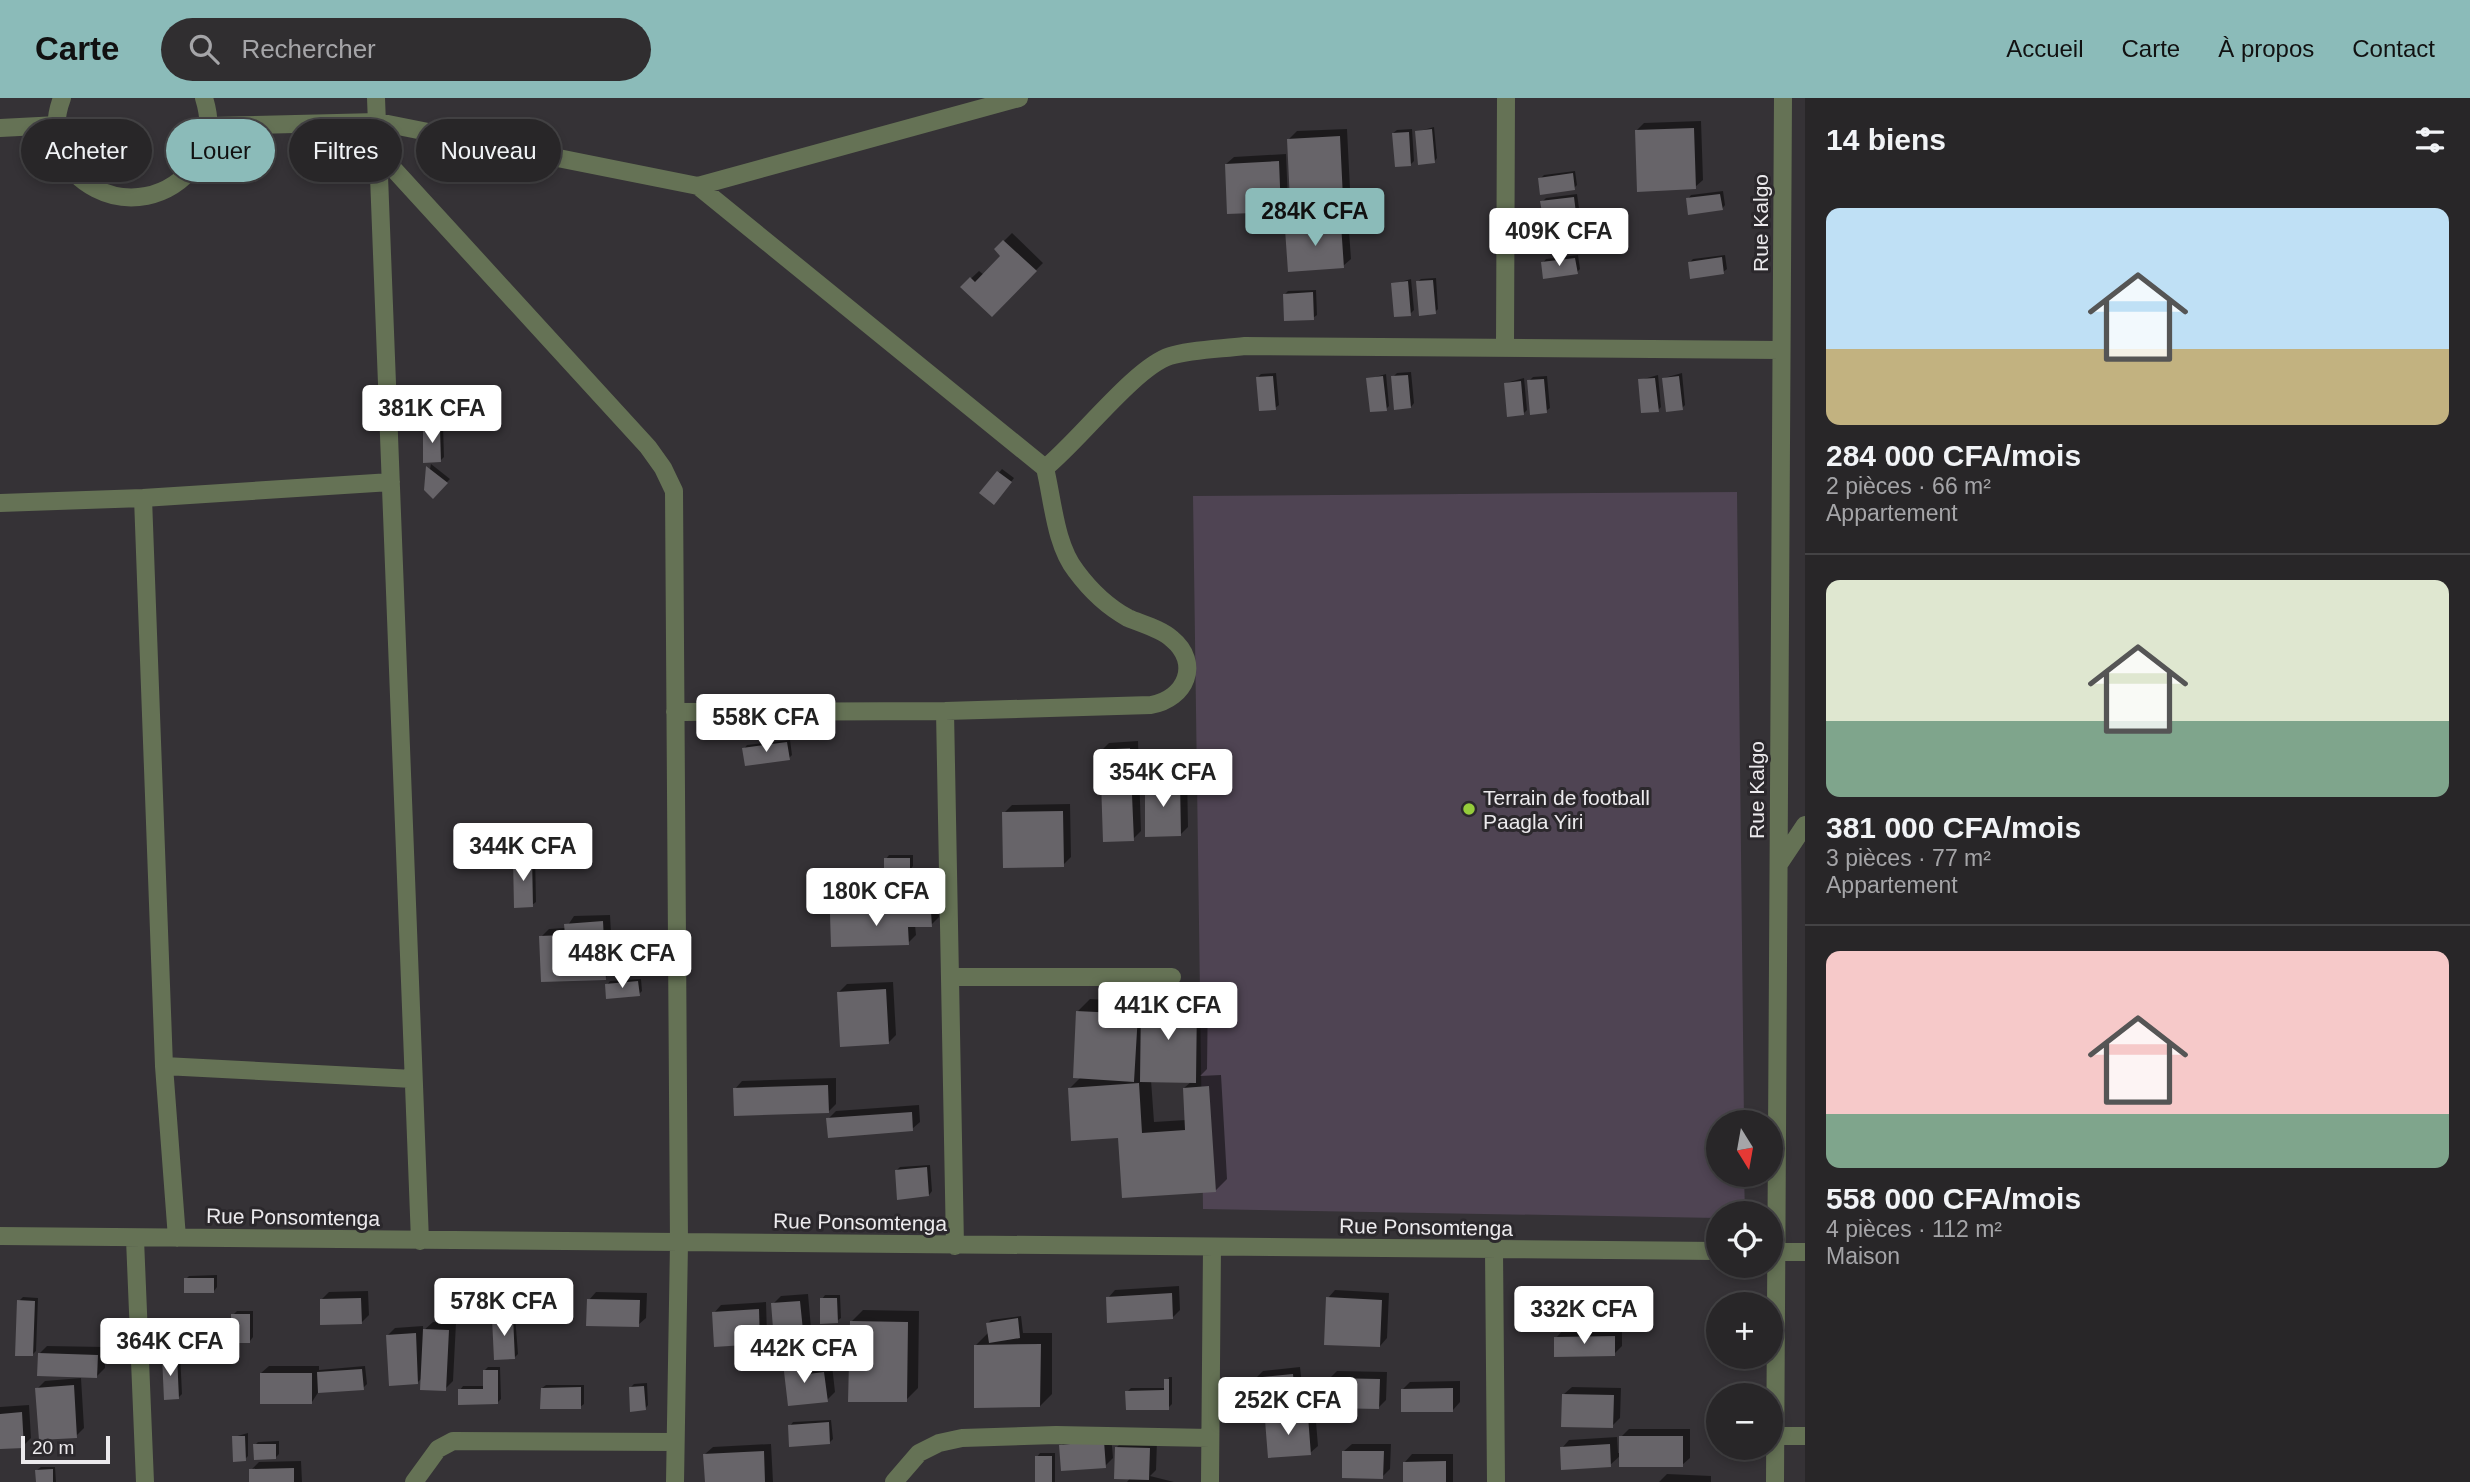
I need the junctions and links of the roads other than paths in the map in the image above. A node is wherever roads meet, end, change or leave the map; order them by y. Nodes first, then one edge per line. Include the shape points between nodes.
1 (62, 98) edge
2 (204, 98) edge
3 (376, 98) edge
4 (1019, 98) edge
5 (1506, 98) edge
6 (1783, 98) edge
7 (59, 119) edge
8 (208, 119) edge
9 (377, 119) edge
10 (21, 127) edge
11 (402, 127) edge
12 (0, 128) edge
13 (402, 179) edge
14 (85, 182) edge
15 (181, 182) edge
16 (379, 182) edge
17 (698, 186) junction
18 (1505, 346) junction
19 (1782, 350) junction
20 (1045, 468) junction
21 (391, 482) junction
22 (143, 498) junction
23 (0, 503) edge
24 (945, 711) junction
25 (675, 712) junction
26 (1805, 825) edge
27 (1779, 863) junction
28 (950, 977) junction
29 (1171, 978) dead end
30 (164, 1066) junction
31 (413, 1079) junction
32 (1775, 1201) edge
33 (0, 1236) edge
34 (177, 1238) junction
35 (135, 1239) junction
36 (420, 1241) junction
37 (679, 1243) junction
38 (955, 1246) junction
39 (1212, 1247) junction
40 (1494, 1251) junction
41 (1706, 1251) edge
42 (1783, 1252) edge
43 (1805, 1252) edge
44 (1774, 1278) edge
45 (1775, 1383) edge
46 (1783, 1436) edge
47 (1805, 1436) edge
48 (1210, 1438) junction
49 (675, 1442) junction
50 (1775, 1460) edge
51 (145, 1482) edge
52 (414, 1482) edge
53 (675, 1482) edge
54 (894, 1482) edge
55 (1210, 1482) edge
56 (1496, 1482) edge
57 (1775, 1482) edge

1 - 7 street
2 - 8 street
3 - 9 street
4 - 17 street
5 - 18 street
6 - 19 street, Rue Kalgo
10 - 12 street
11 - 17 street
13 - 25 street via 663,468 674,491
14 - 15 street via 110,196 137,199
16 - 21 street
17 - 20 street
18 - 19 street
18 - 20 street via 1245,346 1168,356 1144,370
19 - 27 street, Rue Kalgo
20 - 24 street via 1063,548 1075,570 1098,597 1170,637 1181,648 1187,663 1184,687 1166,703 1151,705
21 - 22 street
21 - 31 street
22 - 23 street
22 - 30 street
24 - 25 street
24 - 28 street
25 - 37 street
26 - 27 street
27 - 32 street, Rue Kalgo
28 - 29 street
28 - 38 street
30 - 31 street
30 - 34 street
31 - 36 street
33 - 35 street, Rue Ponsomtenga
34 - 35 street, Rue Ponsomtenga
34 - 36 street, Rue Ponsomtenga
35 - 51 street
36 - 37 street, Rue Ponsomtenga
37 - 38 street, Rue Ponsomtenga
37 - 49 street
38 - 39 street, Rue Ponsomtenga
39 - 40 street, Rue Ponsomtenga
39 - 48 street
40 - 41 street, Rue Ponsomtenga
40 - 56 street
42 - 43 street
44 - 45 street, Rue Kalgo
46 - 47 street
48 - 54 street via 962,1438 919,1453
48 - 55 street
49 - 52 street via 453,1441 438,1450
49 - 53 street
50 - 57 street, Rue Kalgo

